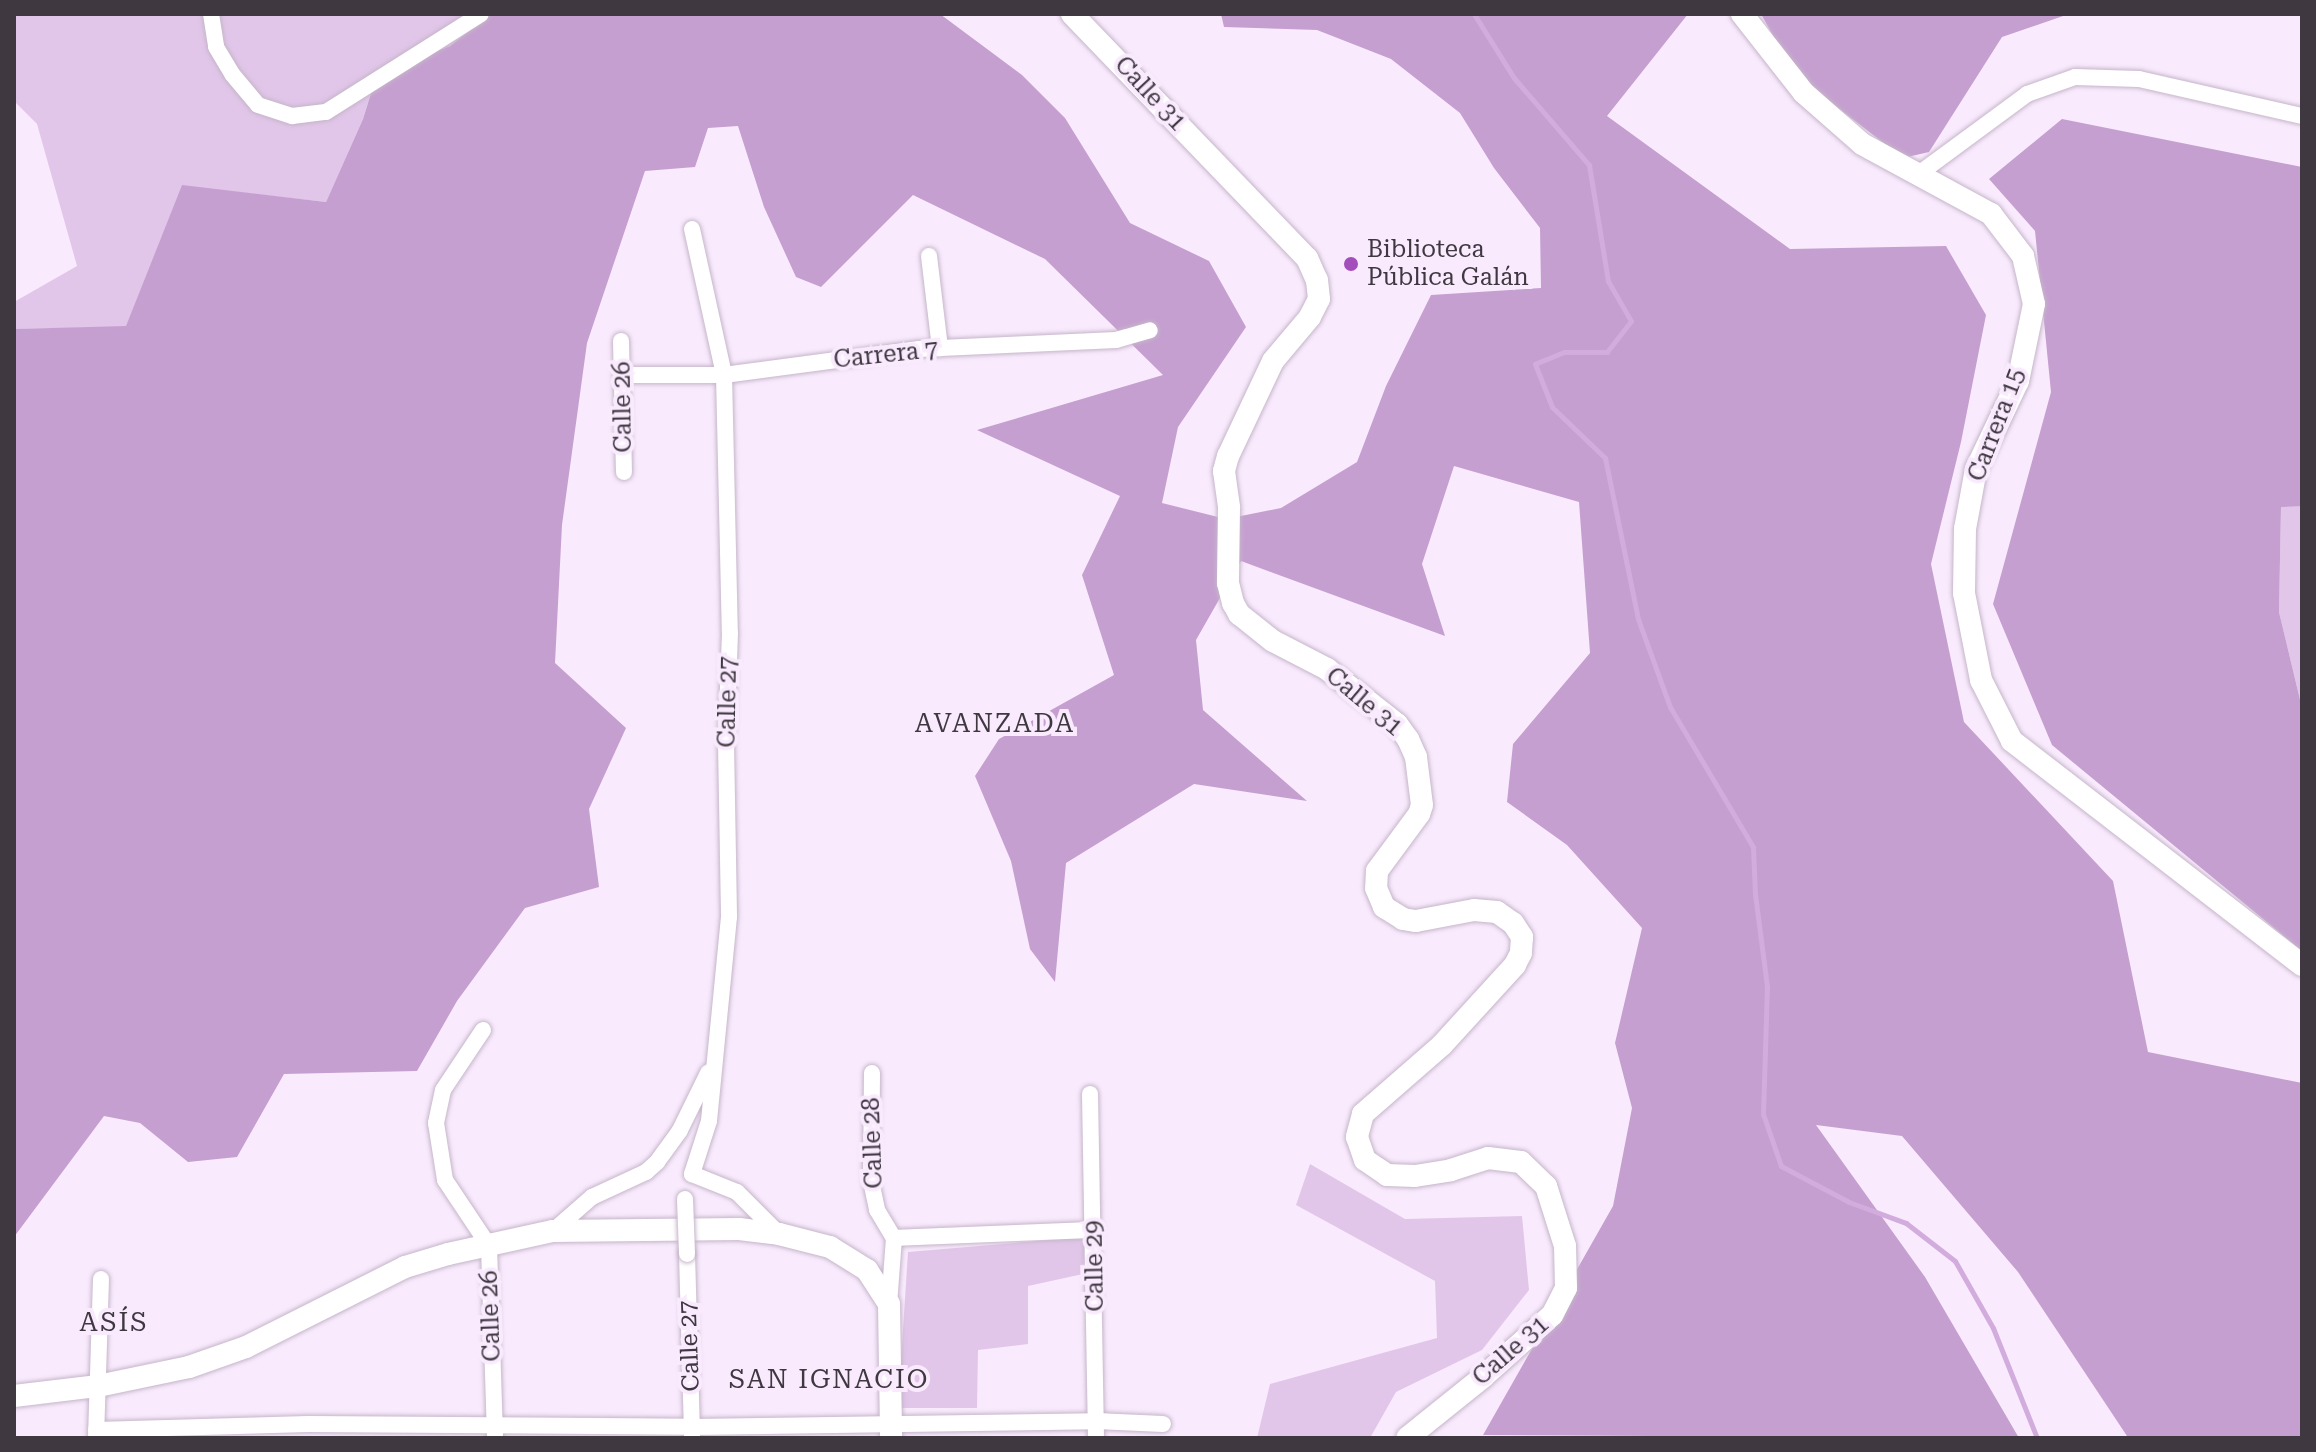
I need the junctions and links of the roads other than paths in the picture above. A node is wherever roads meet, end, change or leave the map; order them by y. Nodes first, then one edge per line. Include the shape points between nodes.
1 (211, 14) edge
2 (481, 14) edge
3 (1072, 14) edge
4 (1742, 14) edge
5 (2302, 116) edge
6 (1920, 173) junction
7 (692, 229) dead end
8 (929, 256) dead end
9 (1150, 330) dead end
10 (621, 341) dead end
11 (940, 348) junction
12 (622, 375) junction
13 (724, 375) junction
14 (624, 472) dead end
15 (2302, 965) edge
16 (483, 1030) dead end
17 (712, 1064) junction
18 (872, 1073) dead end
19 (1090, 1094) dead end
20 (685, 1199) dead end
21 (1095, 1230) junction
22 (553, 1231) junction
23 (779, 1234) junction
24 (894, 1238) junction
25 (489, 1246) junction
26 (101, 1279) dead end
27 (889, 1304) junction
28 (98, 1386) junction
29 (14, 1396) edge
30 (1163, 1424) dead end
31 (1097, 1429) edge
32 (308, 1431) edge
33 (495, 1432) edge
34 (891, 1432) edge
35 (692, 1433) edge
36 (96, 1434) edge
37 (1407, 1438) edge

1 - 2 street via 216,47 232,74 258,105 292,116 326,112
3 - 37 main road, Calle 31 via 1307,258 1317,280 1319,299 1273,361 1224,471 1233,603 1273,641 1327,669 1397,724 1408,739 1416,757 1422,805 1377,871 1376,888 1384,907 1416,921 1474,910 1497,912 1522,937 1515,965 1442,1045 1363,1114 1357,1137 1365,1160 1387,1175 1451,1170 1488,1158 1521,1162 1546,1186 1565,1246 1566,1288 1552,1315
4 - 6 main road, Carrera 15 via 1804,93 1862,144
5 - 6 street via 2139,79 2075,77 2027,94
6 - 15 main road, Carrera 15 via 1991,214 2023,256 2034,304 2018,381 1976,469 1965,529 1964,593 1981,680 2012,741
7 - 13 street, Calle 27
8 - 11 street
9 - 11 street, Carrera 7 via 1116,340
10 - 12 street, Calle 26
11 - 13 street, Carrera 7
12 - 13 street, Carrera 7
12 - 14 street, Calle 26
13 - 17 street, Calle 27 via 729,917
16 - 25 street, Calle 26 via 443,1090 436,1123 445,1180
17 - 22 street via 680,1130 657,1162 592,1197
17 - 23 street, Calle 27 via 709,1121 692,1174 737,1192
18 - 24 street, Calle 28 via 871,1181 877,1210
19 - 21 street, Calle 29
20 - 35 street, Calle 27, bridge
21 - 24 street
21 - 31 street, Calle 29
22 - 23 main road via 651,1227
22 - 25 main road
23 - 27 main road via 830,1247 867,1270
24 - 27 street
25 - 28 main road via 405,1267 246,1347 189,1367
25 - 33 street, Calle 26
26 - 28 street
27 - 34 main road
28 - 29 main road
28 - 36 street
30 - 31 street
31 - 34 street
32 - 33 street
32 - 36 street
33 - 35 street
34 - 35 street

